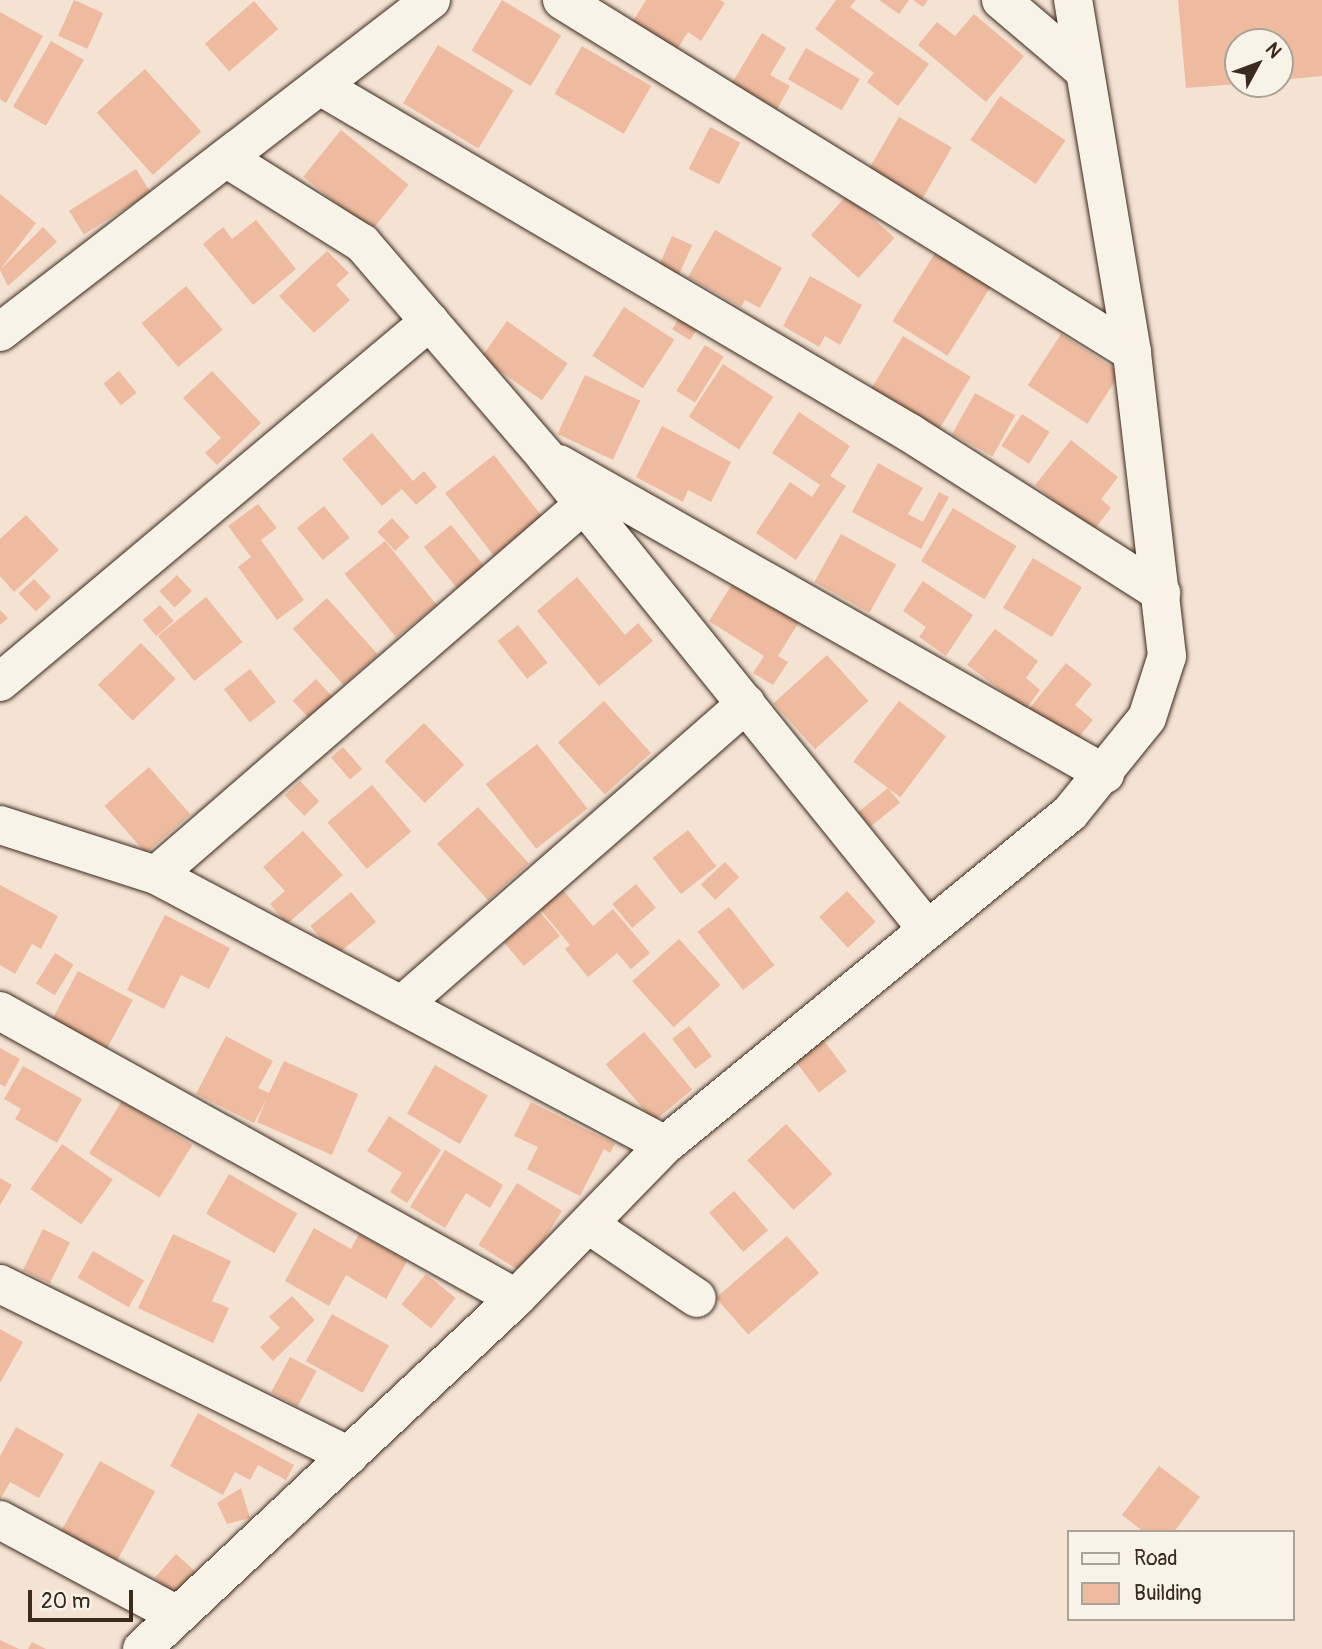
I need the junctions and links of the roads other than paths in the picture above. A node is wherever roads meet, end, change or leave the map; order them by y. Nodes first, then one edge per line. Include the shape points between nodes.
1 (431, 0) edge
2 (562, 0) edge
3 (1001, 0) edge
4 (1073, 0) edge
5 (1082, 69) junction
6 (322, 87) junction
7 (229, 160) junction
8 (430, 321) junction
9 (0, 332) edge
10 (1132, 352) junction
11 (545, 456) junction
12 (583, 505) junction
13 (1161, 593) junction
14 (0, 682) edge
15 (746, 704) junction
16 (1105, 774) junction
17 (0, 825) edge
18 (156, 875) junction
19 (927, 929) junction
20 (403, 1004) junction
21 (0, 1012) edge
22 (665, 1145) junction
23 (589, 1225) junction
24 (0, 1284) edge
25 (516, 1298) junction
26 (696, 1298) dead end
27 (349, 1456) junction
28 (0, 1520) edge
29 (174, 1614) junction
30 (142, 1649) edge

1 - 6 street
2 - 10 street
3 - 5 street
4 - 5 street
5 - 10 street
6 - 7 street
6 - 13 street via 910,433
7 - 8 street via 362,243
7 - 9 street
8 - 11 street
8 - 14 street
10 - 13 street
11 - 12 street
11 - 16 street
12 - 15 street
12 - 18 street
13 - 16 street via 1167,656 1147,718
15 - 19 street
15 - 20 street
16 - 19 street via 1070,813
17 - 18 street
18 - 20 street
19 - 22 street
20 - 22 street
21 - 25 street
22 - 23 street
23 - 25 street
23 - 26 street
24 - 27 street
25 - 27 street
27 - 29 street
28 - 29 street
29 - 30 street

